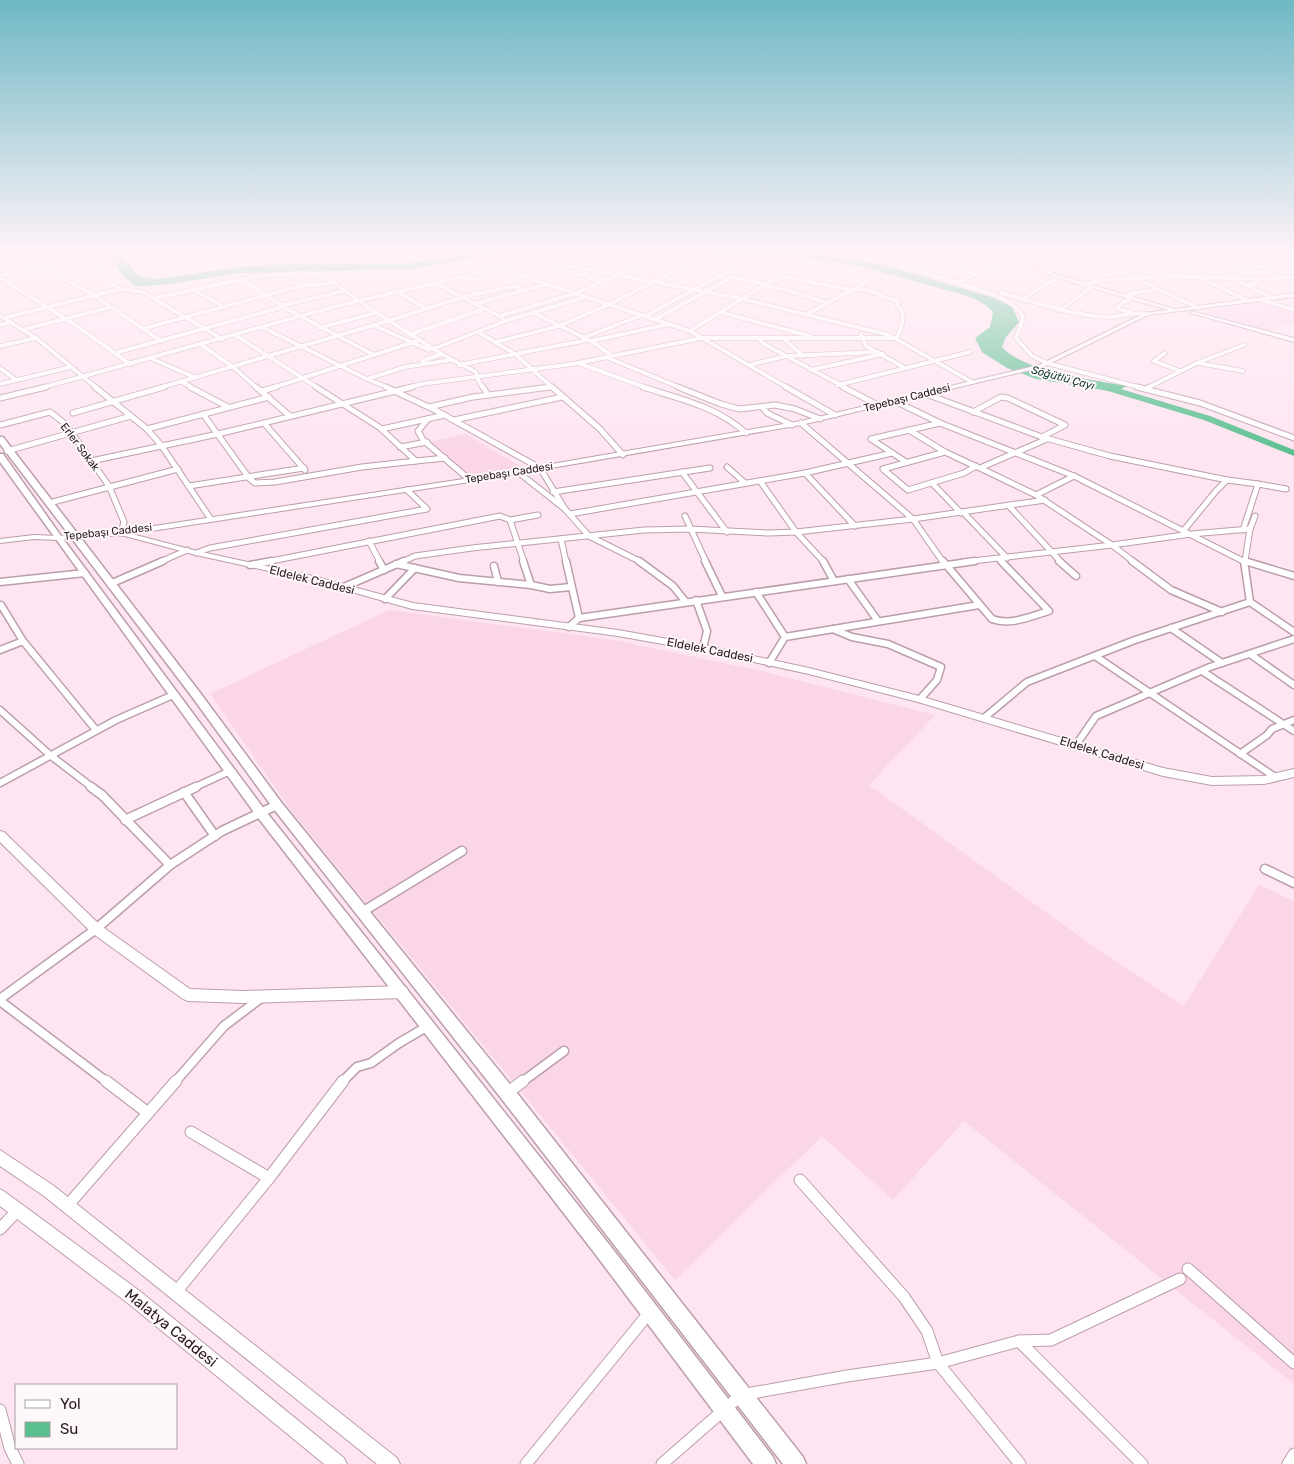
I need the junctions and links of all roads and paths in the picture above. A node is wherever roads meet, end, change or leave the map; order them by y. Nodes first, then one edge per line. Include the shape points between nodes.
1 (53, 321) edge
2 (71, 321) edge
3 (131, 321) edge
4 (166, 321) edge
5 (192, 321) edge
6 (232, 321) edge
7 (281, 321) edge
8 (308, 321) edge
9 (344, 321) edge
10 (387, 321) edge
11 (388, 321) edge
12 (447, 321) edge
13 (505, 321) edge
14 (550, 321) edge
15 (570, 321) edge
16 (630, 321) edge
17 (662, 321) edge
18 (705, 321) edge
19 (756, 321) edge
20 (836, 321) edge
21 (902, 321) edge
22 (1023, 321) edge
23 (1132, 321) edge
24 (1227, 321) edge
25 (11, 322) joint
26 (0, 324) edge
27 (670, 324) junction
28 (372, 325) junction
29 (559, 326) junction
30 (262, 327) junction
31 (859, 327) junction
32 (140, 328) junction
33 (319, 328) junction
34 (24, 329) junction
35 (207, 329) junction
36 (690, 331) junction
37 (478, 332) junction
38 (411, 334) junction
39 (235, 335) junction
40 (335, 336) junction
41 (36, 338) junction
42 (702, 338) junction
43 (820, 338) junction
44 (863, 338) junction
45 (897, 338) junction
46 (222, 339) junction
47 (759, 339) junction
48 (784, 339) junction
49 (420, 340) junction
50 (587, 340) junction
51 (1294, 340) edge
52 (161, 341) junction
53 (496, 342) junction
54 (411, 343) junction
55 (200, 344) junction
56 (1244, 345) dead end
57 (0, 346) edge
58 (302, 346) junction
59 (435, 350) junction
60 (970, 352) dead end
61 (115, 353) junction
62 (880, 353) junction
63 (1165, 353) dead end
64 (442, 354) junction
65 (515, 354) junction
66 (374, 355) junction
67 (269, 356) junction
68 (608, 356) junction
69 (786, 356) junction
70 (803, 356) junction
71 (150, 358) junction
72 (451, 360) junction
73 (934, 361) junction
74 (577, 363) junction
75 (1197, 363) junction
76 (130, 364) junction
77 (1044, 364) junction
78 (459, 365) junction
79 (749, 365) junction
80 (341, 366) junction
81 (71, 367) junction
82 (233, 367) junction
83 (405, 367) junction
84 (0, 368) edge
85 (905, 368) junction
86 (531, 370) junction
87 (811, 370) junction
88 (1180, 371) junction
89 (1243, 371) dead end
90 (86, 378) junction
91 (196, 378) junction
92 (477, 378) junction
93 (305, 379) junction
94 (16, 380) junction
95 (367, 380) junction
96 (182, 382) junction
97 (972, 382) junction
98 (0, 384) edge
99 (838, 385) junction
100 (550, 387) junction
101 (1148, 388) junction
102 (395, 390) junction
103 (262, 391) junction
104 (926, 394) junction
105 (488, 395) junction
106 (562, 396) junction
107 (269, 397) junction
108 (0, 398) edge
109 (113, 402) junction
110 (895, 402) junction
111 (342, 404) junction
112 (880, 406) junction
113 (228, 407) junction
114 (428, 407) junction
115 (762, 407) junction
116 (973, 412) junction
117 (73, 413) dead end
118 (204, 414) junction
119 (445, 415) junction
120 (835, 415) junction
121 (131, 416) junction
122 (290, 416) junction
123 (428, 419) junction
124 (820, 419) junction
125 (454, 420) junction
126 (264, 423) junction
127 (940, 423) junction
128 (802, 424) junction
129 (0, 425) edge
130 (792, 425) junction
131 (146, 429) junction
132 (382, 429) junction
133 (909, 430) junction
134 (71, 432) junction
135 (746, 433) junction
136 (218, 434) junction
137 (1044, 438) junction
138 (1294, 438) edge
139 (426, 442) junction
140 (161, 445) junction
141 (400, 447) junction
142 (2, 449) edge
143 (946, 452) junction
144 (892, 453) junction
145 (1018, 453) junction
146 (623, 455) junction
147 (445, 458) junction
148 (91, 461) junction
149 (416, 461) junction
150 (906, 462) junction
151 (848, 463) junction
152 (727, 467) dead end
153 (978, 467) junction
154 (304, 468) junction
155 (540, 468) junction
156 (710, 468) dead end
157 (178, 469) junction
158 (518, 472) junction
159 (682, 472) junction
160 (805, 474) junction
161 (248, 476) junction
162 (310, 476) junction
163 (1074, 476) junction
164 (470, 480) junction
165 (760, 480) junction
166 (1227, 480) junction
167 (745, 483) junction
168 (932, 483) junction
169 (1258, 484) junction
170 (109, 486) junction
171 (189, 486) junction
172 (1286, 489) dead end
173 (407, 490) junction
174 (695, 491) junction
175 (555, 492) junction
176 (545, 494) junction
177 (1036, 495) junction
178 (1045, 500) junction
179 (49, 503) junction
180 (1009, 506) junction
181 (565, 509) junction
182 (962, 512) junction
183 (570, 514) junction
184 (538, 515) dead end
185 (685, 516) dead end
186 (1255, 516) dead end
187 (210, 518) junction
188 (913, 519) junction
189 (510, 520) junction
190 (856, 526) junction
191 (690, 529) junction
192 (1250, 529) junction
193 (1184, 530) junction
194 (1243, 530) junction
195 (727, 532) junction
196 (796, 532) junction
197 (121, 533) junction
198 (1191, 534) junction
199 (73, 536) junction
200 (589, 536) junction
201 (58, 538) junction
202 (561, 539) junction
203 (0, 541) edge
204 (369, 541) junction
205 (516, 544) junction
206 (1112, 545) junction
207 (1049, 551) junction
208 (191, 552) junction
209 (1008, 558) junction
210 (1000, 560) junction
211 (1245, 561) junction
212 (396, 564) junction
213 (946, 564) junction
214 (250, 565) junction
215 (494, 566) dead end
216 (415, 568) junction
217 (384, 570) junction
218 (85, 574) junction
219 (1076, 576) dead end
220 (1294, 576) edge
221 (848, 579) junction
222 (834, 581) junction
223 (0, 582) edge
224 (498, 582) junction
225 (110, 584) junction
226 (530, 584) junction
227 (571, 587) junction
228 (344, 588) junction
229 (756, 592) junction
230 (722, 596) junction
231 (385, 599) junction
232 (696, 600) junction
233 (685, 601) junction
234 (1250, 602) junction
235 (1, 605) edge
236 (979, 605) junction
237 (1222, 612) junction
238 (579, 618) junction
239 (878, 621) junction
240 (569, 627) junction
241 (1171, 628) junction
242 (832, 629) junction
243 (1294, 632) edge
244 (785, 637) junction
245 (1294, 639) edge
246 (23, 642) junction
247 (704, 644) dead end
248 (0, 650) edge
249 (1250, 654) junction
250 (1095, 656) junction
251 (769, 662) junction
252 (1222, 663) junction
253 (1202, 671) junction
254 (1294, 685) edge
255 (1149, 692) junction
256 (174, 695) junction
257 (920, 699) junction
258 (0, 710) edge
259 (984, 718) junction
260 (1294, 720) edge
261 (1284, 724) junction
262 (96, 730) junction
263 (1294, 731) edge
264 (1076, 746) junction
265 (1240, 754) junction
266 (50, 755) junction
267 (230, 770) junction
268 (1294, 773) edge
269 (1275, 777) junction
270 (0, 784) edge
271 (184, 792) junction
272 (277, 805) junction
273 (260, 812) junction
274 (125, 820) junction
275 (0, 835) edge
276 (215, 836) junction
277 (462, 851) dead end
278 (170, 865) junction
279 (1266, 869) dead end
280 (1294, 883) edge
281 (362, 912) junction
282 (96, 929) junction
283 (402, 992) junction
284 (263, 996) junction
285 (0, 1000) edge
286 (428, 1026) junction
287 (564, 1051) dead end
288 (507, 1093) junction
289 (148, 1113) junction
290 (191, 1132) dead end
291 (0, 1158) edge
292 (269, 1178) junction
293 (800, 1180) dead end
294 (0, 1197) edge
295 (68, 1205) junction
296 (18, 1210) junction
297 (0, 1229) edge
298 (1188, 1269) dead end
299 (1180, 1279) dead end
300 (176, 1292) junction
301 (650, 1312) junction
302 (1019, 1341) junction
303 (938, 1363) junction
304 (1294, 1363) edge
305 (741, 1395) junction
306 (724, 1409) junction
307 (0, 1410) edge
308 (1294, 1454) edge
309 (18, 1464) edge
310 (338, 1464) edge
311 (391, 1464) edge
312 (526, 1464) edge
313 (662, 1464) edge
314 (766, 1464) edge
315 (796, 1464) edge
316 (1020, 1464) edge
317 (1142, 1464) edge
318 (1288, 1464) edge

1 - 34 street
2 - 61 street
3 - 32 street
4 - 32 street
5 - 35 street
6 - 35 street
7 - 30 street
8 - 33 street
9 - 33 street
10 - 28 street
11 - 38 street
12 - 38 street
13 - 37 street
14 - 29 street
15 - 29 street
16 - 50 street
17 - 27 street
18 - 36 street
19 - 43 street
20 - 31 street
21 - 45 street
22 - 77 street via 1016,338
23 - 77 street, Tepebaşı Caddesi
24 - 51 street
25 - 26 street
25 - 34 street
27 - 36 street
27 - 50 street
28 - 40 street
28 - 54 street
29 - 50 street
29 - 53 street
30 - 39 street
30 - 58 street
31 - 44 street
31 - 45 street
32 - 52 street
33 - 40 street
34 - 41 street
35 - 46 street
35 - 52 street
36 - 42 street
37 - 53 street
37 - 59 street
38 - 49 street
39 - 46 street
39 - 67 street
40 - 58 street
40 - 66 street
41 - 57 street
41 - 81 street
42 - 47 street
42 - 68 street
42 - 79 street
43 - 44 street
43 - 48 street
44 - 45 street
44 - 62 street via 866,346
45 - 73 street
46 - 55 street
47 - 48 street
47 - 69 street
48 - 70 street
49 - 54 street
49 - 59 street
50 - 65 street
50 - 68 street
52 - 61 street
53 - 65 street
54 - 59 street
54 - 66 street
55 - 71 street
55 - 82 street
56 - 75 street
58 - 67 street
58 - 80 street
59 - 64 street
60 - 73 street
61 - 76 street
62 - 70 street
62 - 85 street
62 - 87 street
63 - 88 street via 1154,361
64 - 72 street
64 - 83 street
65 - 78 street
65 - 86 street
66 - 80 street
67 - 82 street
67 - 93 street
68 - 74 street
68 - 115 street via 721,404 739,409
69 - 70 street
69 - 79 street
69 - 87 street
71 - 76 street
71 - 91 street
72 - 78 street
72 - 83 street
73 - 85 street
73 - 97 street
74 - 86 street
74 - 135 street via 700,403 731,418
75 - 88 street
75 - 89 street
76 - 90 street
77 - 97 street, Tepebaşı Caddesi
77 - 101 street
78 - 92 street via 476,372
79 - 120 street
80 - 93 street
80 - 95 street
81 - 90 street
81 - 94 street
82 - 91 street
82 - 103 street
83 - 95 street
84 - 94 street
85 - 99 street
86 - 92 street
86 - 100 street
87 - 99 street
88 - 101 street
90 - 108 street
90 - 109 street
91 - 96 street
92 - 102 street
92 - 105 street
93 - 103 street
93 - 111 street
94 - 98 street
95 - 102 street
96 - 109 street
96 - 113 street
97 - 104 street, Tepebaşı Caddesi
99 - 112 street
100 - 105 street
100 - 106 street
101 - 138 street via 1212,407
102 - 111 street
102 - 114 street
103 - 107 street
104 - 110 street, Tepebaşı Caddesi
104 - 116 street
105 - 114 street
106 - 125 street
106 - 146 street via 600,429
107 - 113 street
107 - 122 street
109 - 117 street
109 - 121 street
110 - 112 street, Tepebaşı Caddesi
110 - 127 street
111 - 122 street
111 - 132 street
112 - 120 street, Tepebaşı Caddesi
113 - 118 street
114 - 119 street
115 - 124 street via 787,407
115 - 130 street via 767,413
116 - 137 street
116 - 137 street via 1001,397 1008,398 1065,425
118 - 131 street
118 - 136 street
119 - 123 street
119 - 125 street
120 - 124 street, Tepebaşı Caddesi
121 - 131 street
121 - 134 street
122 - 126 street
123 - 132 street
123 - 139 street via 418,431
124 - 128 street, Tepebaşı Caddesi
125 - 155 street
126 - 136 street
126 - 154 street
127 - 133 street
127 - 145 street
128 - 130 street, Tepebaşı Caddesi
128 - 151 street
129 - 134 street, Erler Sokak via 50,412
130 - 135 street, Tepebaşı Caddesi
131 - 140 street
132 - 141 street
133 - 143 street
133 - 144 street via 872,439
134 - 142 street
134 - 148 street, Erler Sokak
135 - 146 street, Tepebaşı Caddesi
136 - 140 street
136 - 161 street
137 - 145 street
137 - 166 street via 1110,456
139 - 141 street
139 - 147 street
140 - 148 street
140 - 157 street
141 - 149 street
142 - 179 main road
142 - 201 main road
143 - 150 street
143 - 153 street
144 - 150 street
144 - 151 street
145 - 153 street
145 - 163 street
146 - 155 street, Tepebaşı Caddesi
147 - 149 street
147 - 164 street
148 - 170 street, Erler Sokak
149 - 162 street
150 - 168 street via 883,469 908,490
151 - 160 street
151 - 188 street
152 - 167 street
153 - 168 street
153 - 177 street
154 - 161 street
154 - 162 street
155 - 158 street, Tepebaşı Caddesi
155 - 175 street
156 - 159 street
157 - 170 street
157 - 171 street
158 - 164 street, Tepebaşı Caddesi
158 - 176 street
159 - 174 street
159 - 175 street
160 - 165 street
160 - 190 street
161 - 162 street via 255,483
161 - 171 street
163 - 177 street
163 - 193 street
164 - 173 street, Tepebaşı Caddesi
165 - 167 street
165 - 196 street
166 - 169 street
166 - 193 street via 1214,490 1198,517
167 - 174 street
168 - 182 street
169 - 172 street
169 - 194 street
170 - 179 street
170 - 197 street, Erler Sokak via 124,522
171 - 187 street
173 - 187 street, Tepebaşı Caddesi
173 - 208 street via 427,509
174 - 183 street
174 - 195 street
175 - 176 street
175 - 181 street
176 - 181 street
177 - 178 street
178 - 180 street
178 - 206 street
179 - 199 main road
180 - 182 street
180 - 207 street
181 - 183 street
182 - 188 street
182 - 209 street
183 - 200 street
184 - 189 street
185 - 191 street
186 - 192 street
187 - 197 street, Tepebaşı Caddesi
188 - 190 street
188 - 213 street
189 - 204 street via 500,516
189 - 205 street
190 - 196 street
191 - 195 street
191 - 200 street
191 - 230 street
192 - 194 street
192 - 211 street
193 - 198 street
194 - 198 street
195 - 196 street
196 - 222 street via 822,559
197 - 199 street, Tepebaşı Caddesi
197 - 208 street, Eldelek Caddesi
198 - 206 street
198 - 211 street
199 - 201 street, Tepebaşı Caddesi
199 - 225 main road
200 - 202 street
200 - 233 street via 637,559 673,586
201 - 203 street, Tepebaşı Caddesi
201 - 218 main road
202 - 205 street
202 - 227 street
204 - 214 street
204 - 217 street
205 - 212 street via 415,556
205 - 226 street
206 - 207 street
206 - 237 street via 1171,590
207 - 209 street
207 - 219 street
208 - 214 street, Eldelek Caddesi
208 - 225 street
209 - 210 street
210 - 213 street
210 - 236 street via 1049,611 1006,623 998,622
211 - 220 street
211 - 234 street
212 - 216 street
212 - 217 street
213 - 221 street
213 - 236 street
214 - 228 street, Eldelek Caddesi
215 - 224 street
216 - 224 street via 459,578
216 - 231 street
217 - 228 street
218 - 223 street
218 - 256 main road
221 - 222 street
221 - 239 street
222 - 229 street
224 - 226 street
225 - 272 main road
226 - 227 street via 550,588
227 - 238 street
228 - 231 street, Eldelek Caddesi
229 - 230 street
229 - 244 street
230 - 232 street
231 - 240 street, Eldelek Caddesi via 412,606
232 - 233 street
232 - 247 street via 707,631
233 - 238 street
234 - 237 street
234 - 243 street
235 - 246 street
236 - 239 street
237 - 241 street
238 - 240 street
239 - 242 street
240 - 251 street, Eldelek Caddesi via 707,648
241 - 250 street
241 - 252 street
242 - 244 street
242 - 257 street via 852,637 888,644 940,667 939,677
244 - 251 street
245 - 249 street
246 - 248 street
246 - 262 street
249 - 252 street
249 - 254 street
250 - 255 street
250 - 259 street via 1027,682
251 - 257 street, Eldelek Caddesi
252 - 253 street
253 - 255 street
253 - 261 street
255 - 264 street via 1096,716
255 - 265 street
256 - 262 street
256 - 267 main road
257 - 259 street, Eldelek Caddesi
258 - 266 street
259 - 264 street, Eldelek Caddesi
260 - 261 street
261 - 263 street
261 - 265 street via 1272,729
262 - 266 street
264 - 269 street, Eldelek Caddesi via 1163,772 1212,781
265 - 269 street
266 - 270 street
266 - 274 street via 102,795
267 - 271 street
267 - 273 main road
268 - 269 street, Eldelek Caddesi
271 - 274 street
271 - 276 street
272 - 273 street
272 - 281 main road
273 - 276 street
273 - 283 main road
274 - 278 street
275 - 282 street
276 - 278 street
277 - 281 street
278 - 282 street
279 - 280 street
281 - 288 main road
282 - 284 street via 188,995
282 - 285 street
283 - 284 street
283 - 286 main road
284 - 289 street via 224,1026
285 - 289 street
286 - 292 street via 347,1076
286 - 301 main road
287 - 288 street
288 - 305 main road
289 - 295 street
290 - 292 street
291 - 295 street
292 - 300 street
293 - 303 street via 904,1297 927,1331
294 - 296 street, Malatya Caddesi
295 - 300 street
296 - 297 street
296 - 310 street, Malatya Caddesi via 135,1298
298 - 304 street
299 - 302 street via 1051,1340
300 - 311 street
301 - 306 main road
301 - 312 street
302 - 303 street
302 - 317 street
303 - 305 street
303 - 316 street
305 - 306 street
305 - 315 main road
306 - 313 street
306 - 314 main road
307 - 309 street via 10,1448
308 - 318 street

